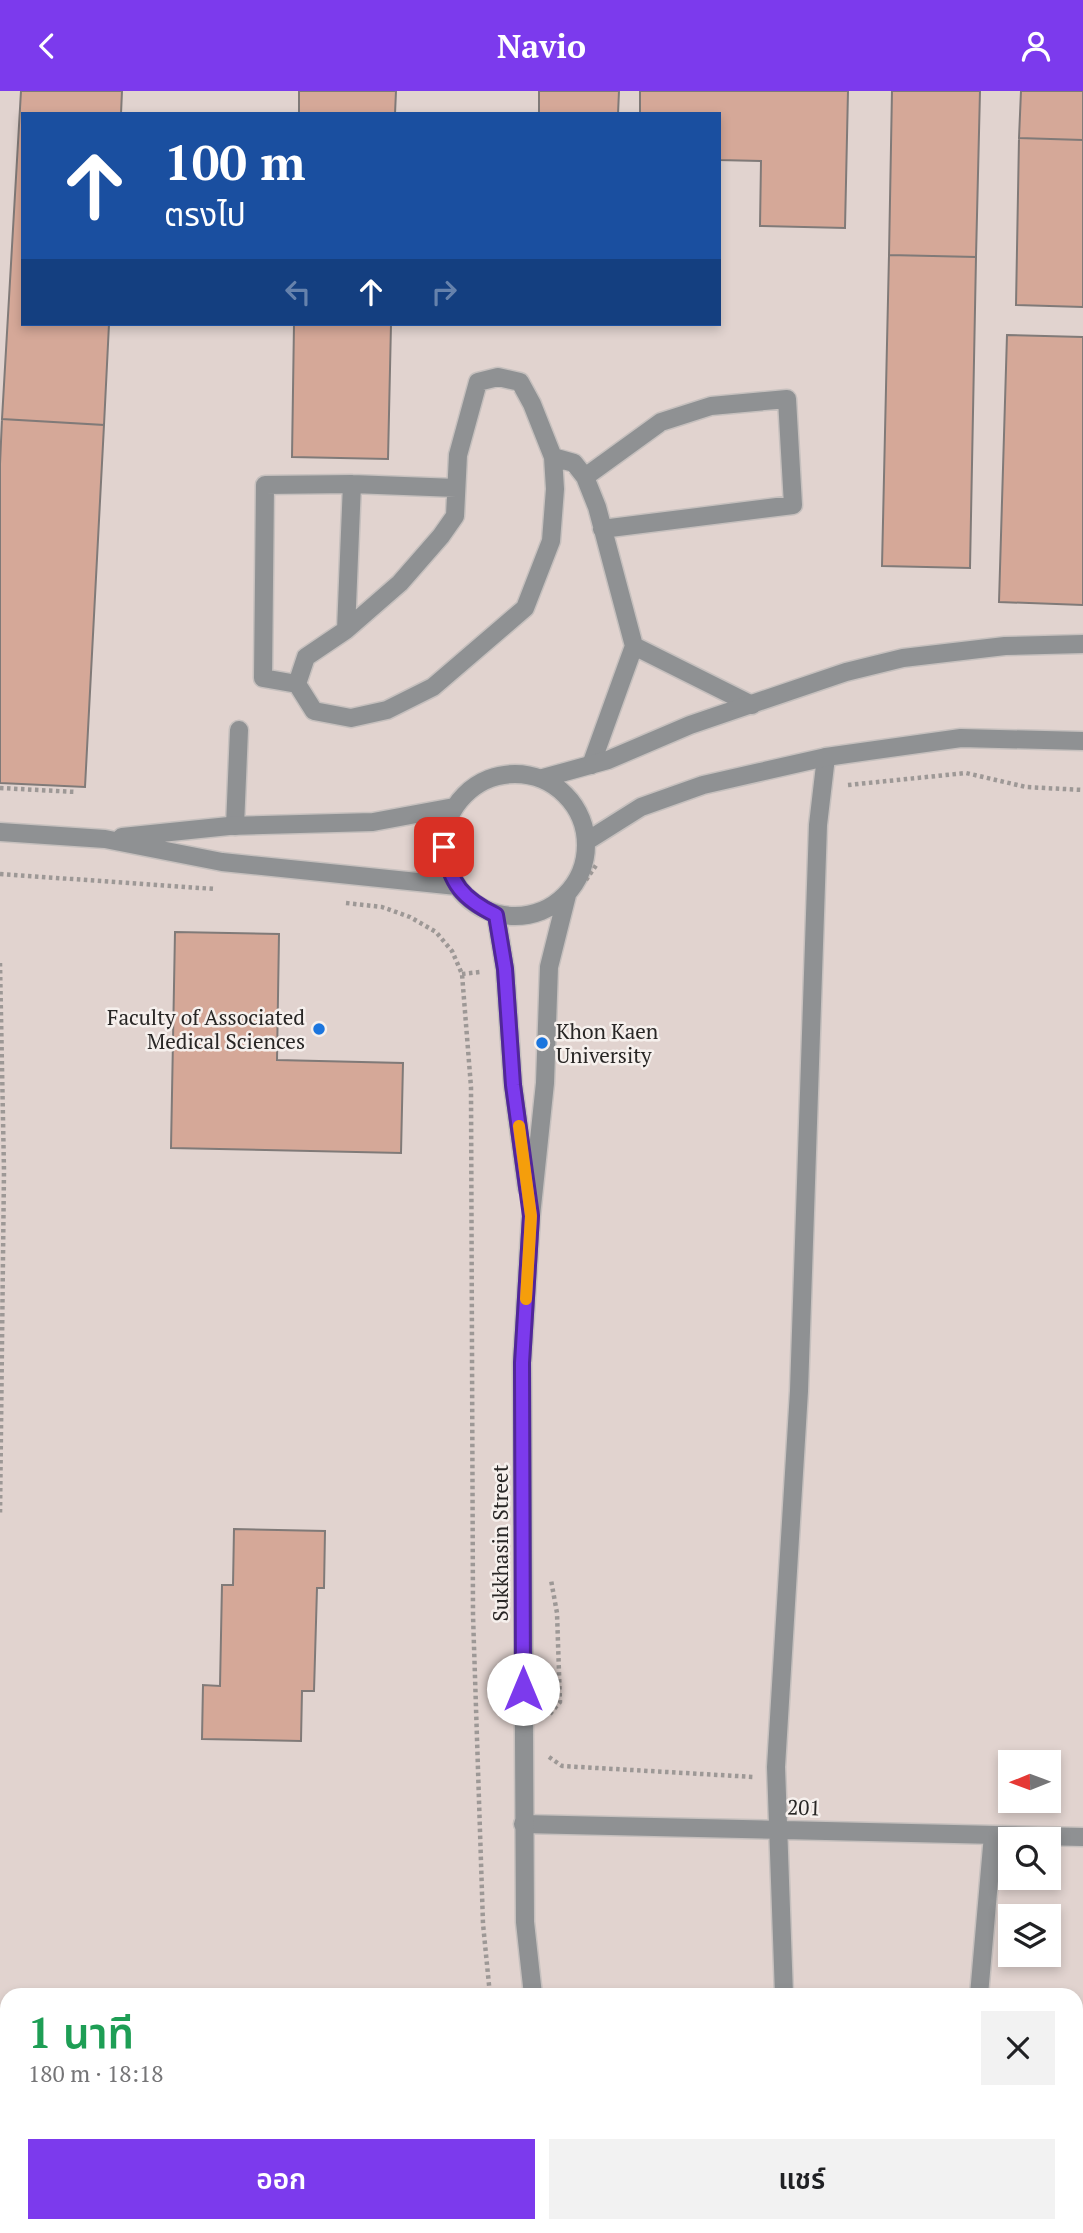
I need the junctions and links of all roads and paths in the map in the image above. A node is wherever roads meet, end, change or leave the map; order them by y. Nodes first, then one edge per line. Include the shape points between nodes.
1 (553, 457) junction
2 (585, 477) junction
3 (352, 484) junction
4 (456, 488) junction
5 (602, 529) junction
6 (346, 631) junction
7 (1083, 644) edge
8 (634, 646) junction
9 (297, 684) junction
10 (752, 705) junction
11 (239, 730) dead end
12 (1083, 741) edge
13 (826, 757) junction
14 (591, 765) junction
15 (543, 778) junction
16 (0, 788) edge
17 (823, 788) junction
18 (1083, 790) edge
19 (76, 792) dead end
20 (454, 807) junction
21 (235, 826) junction
22 (0, 832) edge
23 (105, 839) junction
24 (587, 841) junction
25 (598, 863) dead end
26 (0, 874) edge
27 (584, 883) dead end
28 (457, 886) junction
29 (225, 889) dead end
30 (567, 895) junction
31 (343, 903) dead end
32 (496, 915) junction
33 (0, 963) edge
34 (531, 1216) junction
35 (0, 1516) edge
36 (550, 1573) dead end
37 (548, 1717) dead end
38 (548, 1750) dead end
39 (776, 1779) junction
40 (523, 1824) junction
41 (778, 1829) junction
42 (993, 1835) junction
43 (1083, 1837) edge
44 (489, 1988) edge
45 (532, 1988) edge
46 (783, 1988) edge
47 (980, 1988) edge

1 - 2 street via 573,463
1 - 4 street via 520,381 498,377 478,382 458,455
1 - 9 street via 551,541 525,608 433,687 387,710 351,718 314,711
2 - 5 street
2 - 5 street via 661,422 711,406 787,399 793,505
3 - 4 street
3 - 6 street
3 - 9 street via 265,485 263,678
4 - 6 street via 455,516 442,536 400,583
5 - 8 street
6 - 9 street via 306,657
7 - 10 street via 1005,646 903,658
8 - 10 street
8 - 14 street
10 - 14 street
11 - 21 street
12 - 13 street via 961,738
13 - 17 street
13 - 24 street via 703,785 641,807
14 - 15 street
15 - 20 street via 524,773 493,777 467,792
15 - 24 street via 573,803 583,820
16 - 19 path
17 - 18 path via 966,773 1026,787
17 - 39 street via 818,825 799,1391
20 - 21 street via 373,822
20 - 28 street via 444,847 447,868
21 - 23 street
22 - 23 street
23 - 28 street via 222,862
24 - 30 street via 579,879
25 - 27 path
26 - 29 path
28 - 32 street via 474,904
30 - 32 street via 534,914
30 - 34 street via 549,967 545,1083
31 - 44 path via 382,907 410,916 436,932 452,951 462,974 471,1087 474,1642
32 - 34 street
33 - 35 path via 4,1171
34 - 40 street, Sukkhasin Street via 522,1363
36 - 37 path via 557,1613 560,1702
38 - 39 path via 549,1757 562,1766
39 - 41 street
40 - 41 street, 201
40 - 45 street, Sukkhasin Street
41 - 42 street, 201
41 - 46 street
42 - 43 street, 201
42 - 47 street

